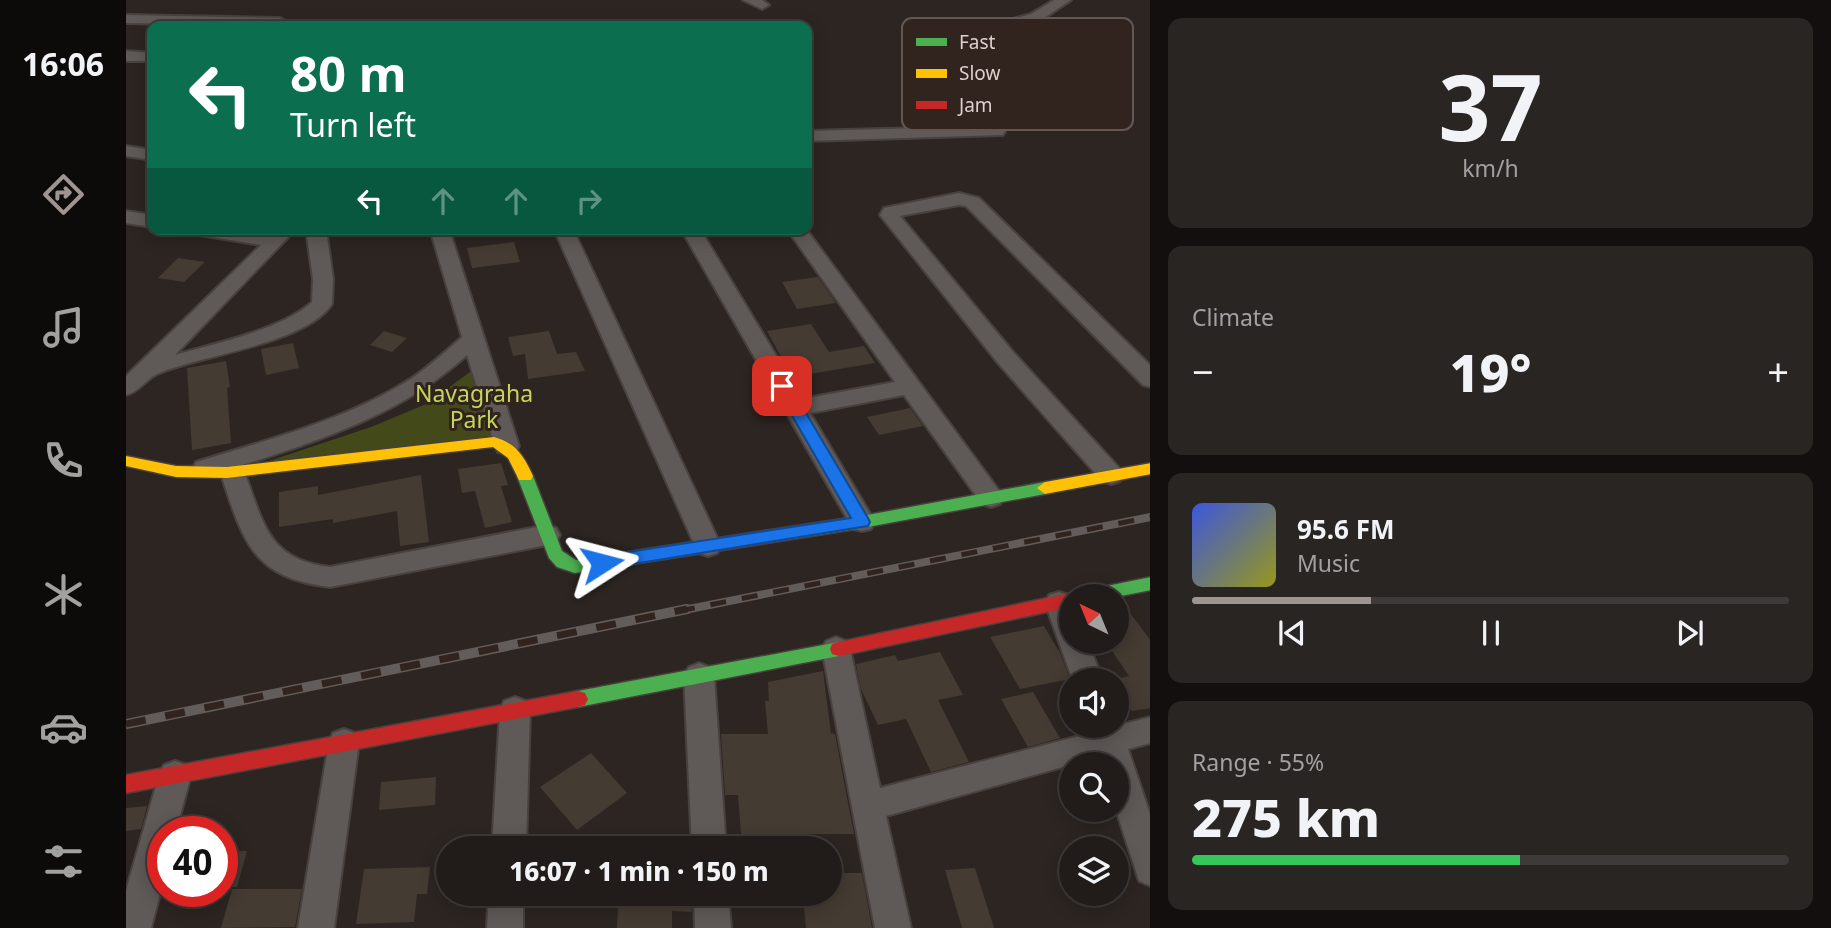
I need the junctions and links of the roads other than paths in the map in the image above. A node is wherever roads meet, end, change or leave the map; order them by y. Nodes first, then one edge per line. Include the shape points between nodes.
1 (165, 0) edge
2 (1065, 0) edge
3 (1033, 18) edge
4 (126, 19) edge
5 (148, 21) edge
6 (170, 21) edge
7 (192, 21) edge
8 (275, 21) edge
9 (997, 131) dead end
10 (812, 136) edge
11 (126, 151) edge
12 (147, 154) edge
13 (140, 219) edge
14 (126, 233) edge
15 (281, 235) edge
16 (317, 235) edge
17 (441, 235) edge
18 (566, 235) edge
19 (694, 235) edge
20 (800, 235) edge
21 (474, 338) junction
22 (148, 370) junction
23 (1150, 380) edge
24 (912, 386) junction
25 (126, 388) edge
26 (796, 408) junction
27 (507, 446) junction
28 (128, 463) edge
29 (1150, 468) edge
30 (188, 474) junction
31 (233, 474) junction
32 (1111, 475) junction
33 (991, 498) junction
34 (862, 522) junction
35 (547, 535) junction
36 (708, 546) junction
37 (1150, 583) edge
38 (1129, 588) edge
39 (1059, 602) edge
40 (836, 649) junction
41 (699, 675) junction
42 (515, 710) junction
43 (1150, 730) edge
44 (1129, 732) edge
45 (1094, 738) edge
46 (1108, 738) edge
47 (344, 742) junction
48 (175, 775) junction
49 (126, 784) edge
50 (868, 806) junction
51 (510, 836) edge
52 (708, 836) edge
53 (1150, 870) edge
54 (506, 906) edge
55 (712, 906) edge
56 (133, 928) edge
57 (316, 928) edge
58 (505, 928) edge
59 (713, 928) edge
60 (893, 928) edge

1 - 6 street
2 - 3 street
4 - 5 street
7 - 8 street via 247,16
9 - 10 street
11 - 12 street
13 - 14 street
15 - 22 street
16 - 22 street via 324,297 317,310 288,326
17 - 21 street
18 - 36 street
19 - 26 street
20 - 24 street
21 - 27 street
21 - 30 street via 419,383 377,406
22 - 25 street
23 - 32 street via 972,202 960,199 891,212 890,219 1006,358
24 - 26 street
24 - 33 street
26 - 34 street
27 - 31 street via 483,442
27 - 35 street via 516,453
28 - 30 street
29 - 32 street
30 - 31 street
31 - 35 street via 259,544 283,565 309,577 330,577
32 - 33 street
33 - 34 street
34 - 36 street
35 - 36 street via 555,554 575,567
37 - 38 street
39 - 40 street
40 - 41 street
40 - 50 street
41 - 42 street
41 - 52 street
42 - 47 street
42 - 51 street
43 - 44 street
45 - 50 street
46 - 53 street
47 - 48 street
47 - 57 street
48 - 49 street
48 - 56 street
50 - 60 street
54 - 58 street
55 - 59 street

